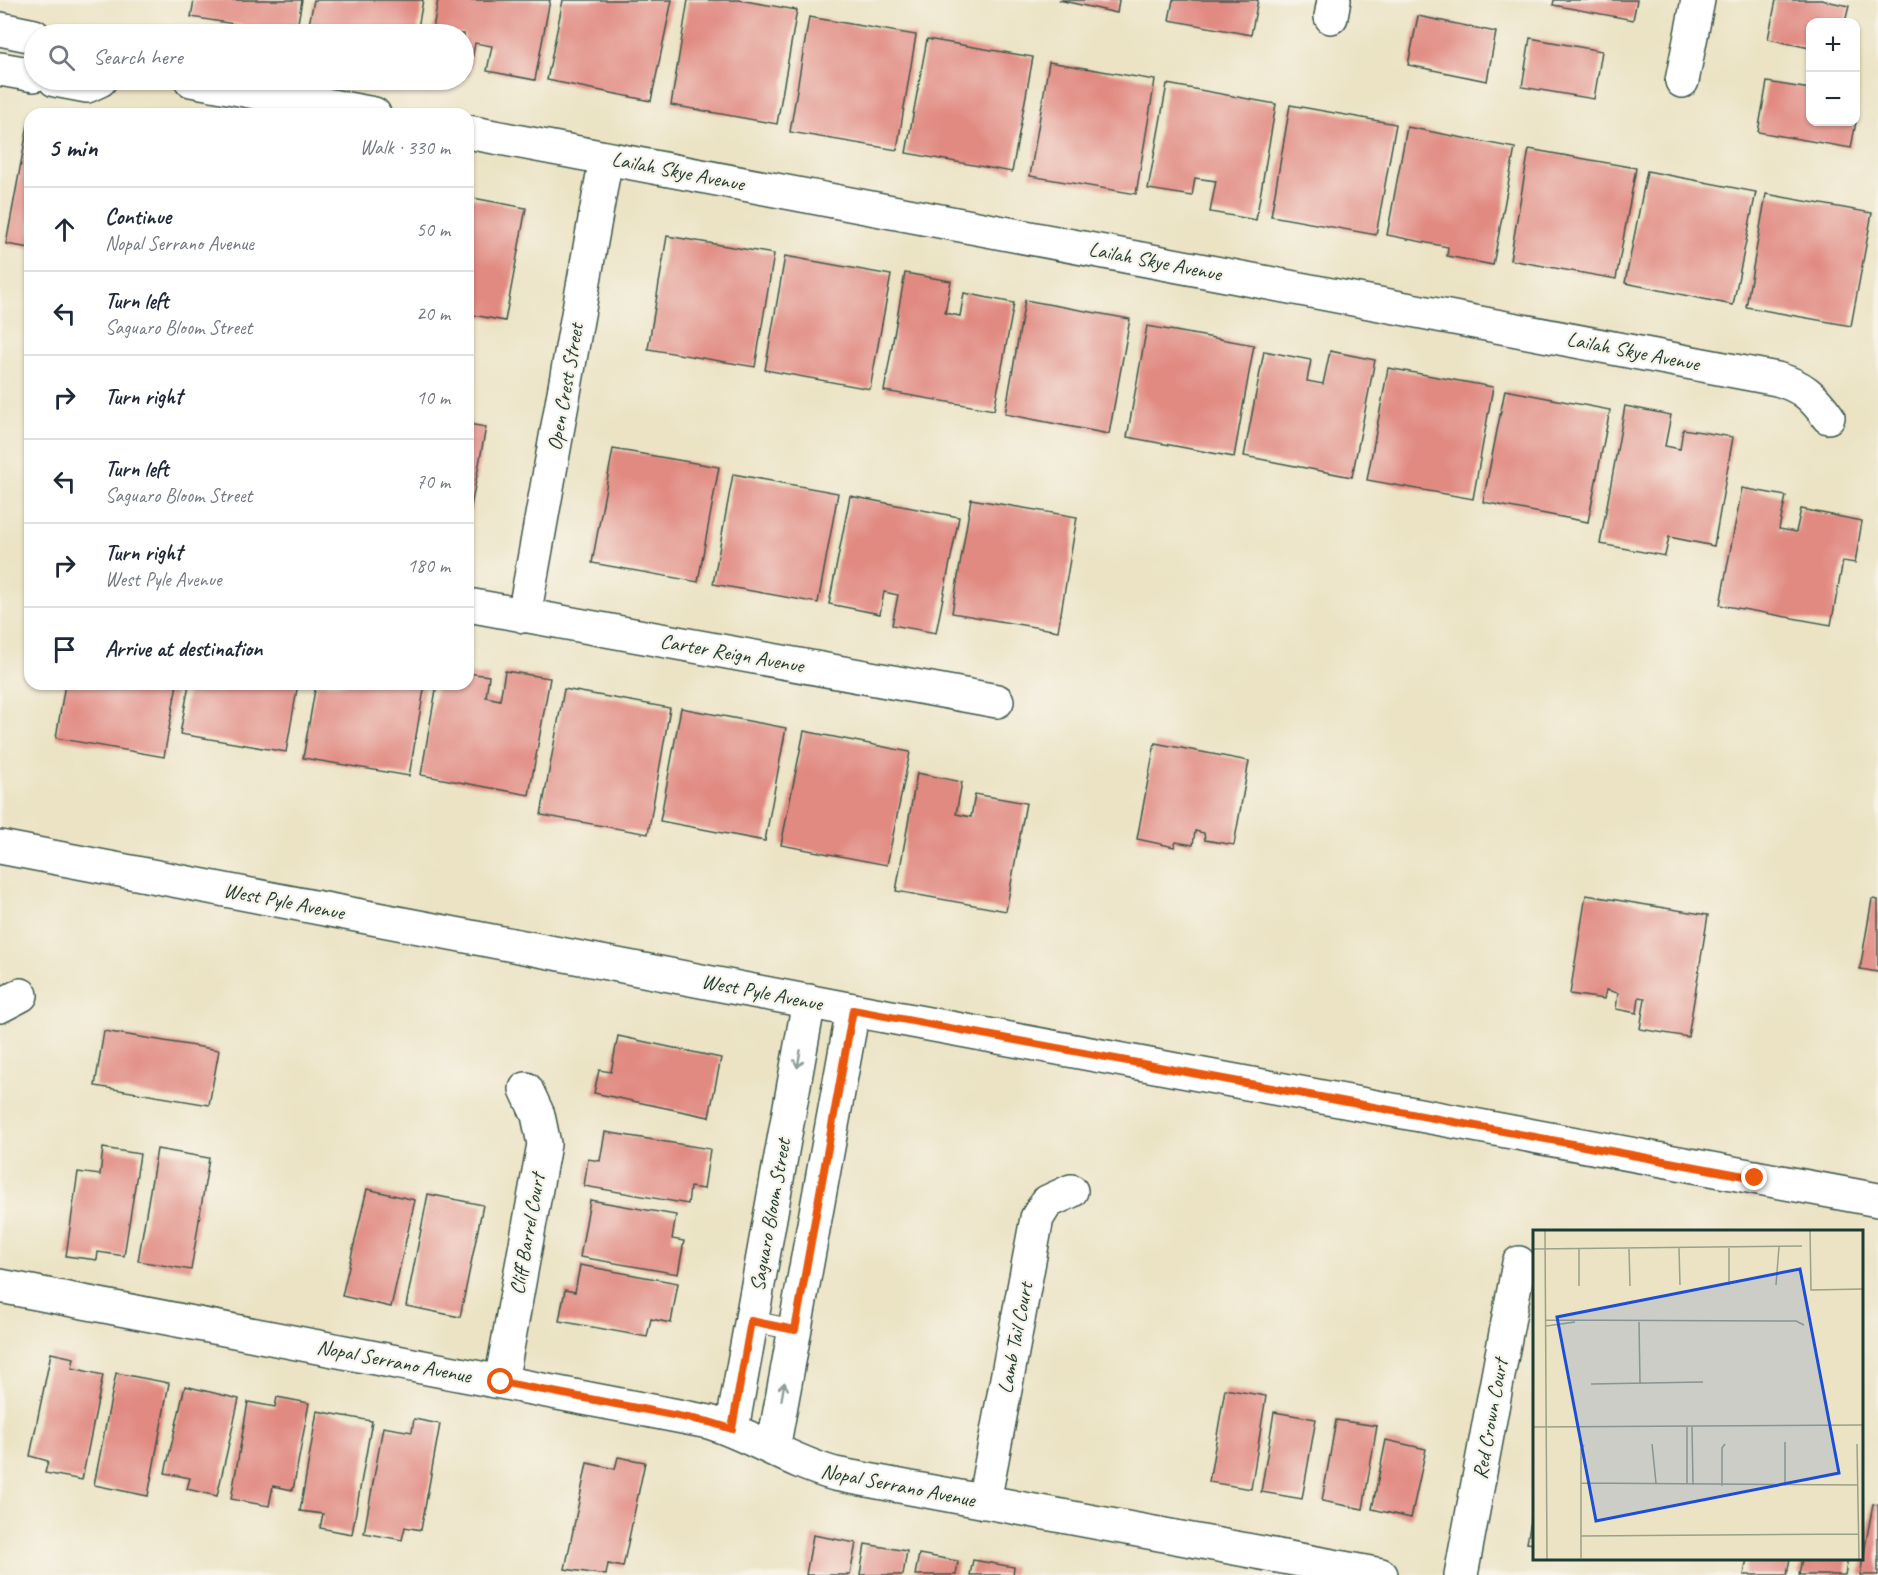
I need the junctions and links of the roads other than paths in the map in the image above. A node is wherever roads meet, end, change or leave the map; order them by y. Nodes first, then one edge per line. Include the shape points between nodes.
1 (1698, 0) edge
2 (0, 29) edge
3 (24, 34) edge
4 (0, 69) edge
5 (24, 73) edge
6 (1682, 81) dead end
7 (245, 90) edge
8 (342, 108) edge
9 (474, 133) edge
10 (606, 158) junction
11 (1828, 417) dead end
12 (474, 606) edge
13 (524, 616) junction
14 (997, 701) dead end
15 (0, 847) edge
16 (809, 1001) junction
17 (853, 1010) junction
18 (526, 1089) dead end
19 (1071, 1191) dead end
20 (1878, 1200) edge
21 (1519, 1263) dead end
22 (0, 1286) edge
23 (751, 1321) junction
24 (795, 1330) junction
25 (501, 1382) junction
26 (732, 1429) junction
27 (773, 1449) junction
28 (984, 1502) junction
29 (1381, 1575) edge
30 (1461, 1575) edge

1 - 6 street
2 - 3 street
4 - 5 street
7 - 8 street
9 - 10 street, Lailah Skye Avenue
10 - 11 street, Lailah Skye Avenue via 1777,379 1798,385 1813,396
10 - 13 street, Open Crest Street
12 - 13 street, Carter Reign Avenue
13 - 14 street, Carter Reign Avenue
15 - 16 street, West Pyle Avenue
16 - 17 street, West Pyle Avenue
16 -> 23 street, Saguaro Bloom Street
17 - 20 street, West Pyle Avenue
17 - 24 street
18 - 25 street, Cliff Barrel Court via 538,1115 544,1144
19 - 28 street, Lamb Tail Court via 1047,1202 1037,1218
21 - 30 street, Red Crown Court
22 - 25 street, Nopal Serrano Avenue
23 - 24 lane
23 - 26 street, Saguaro Bloom Street
27 -> 24 street
25 - 26 street, Nopal Serrano Avenue
26 - 27 street, Nopal Serrano Avenue
27 - 28 street, Nopal Serrano Avenue via 807,1466 835,1474
28 - 29 street, Nopal Serrano Avenue

